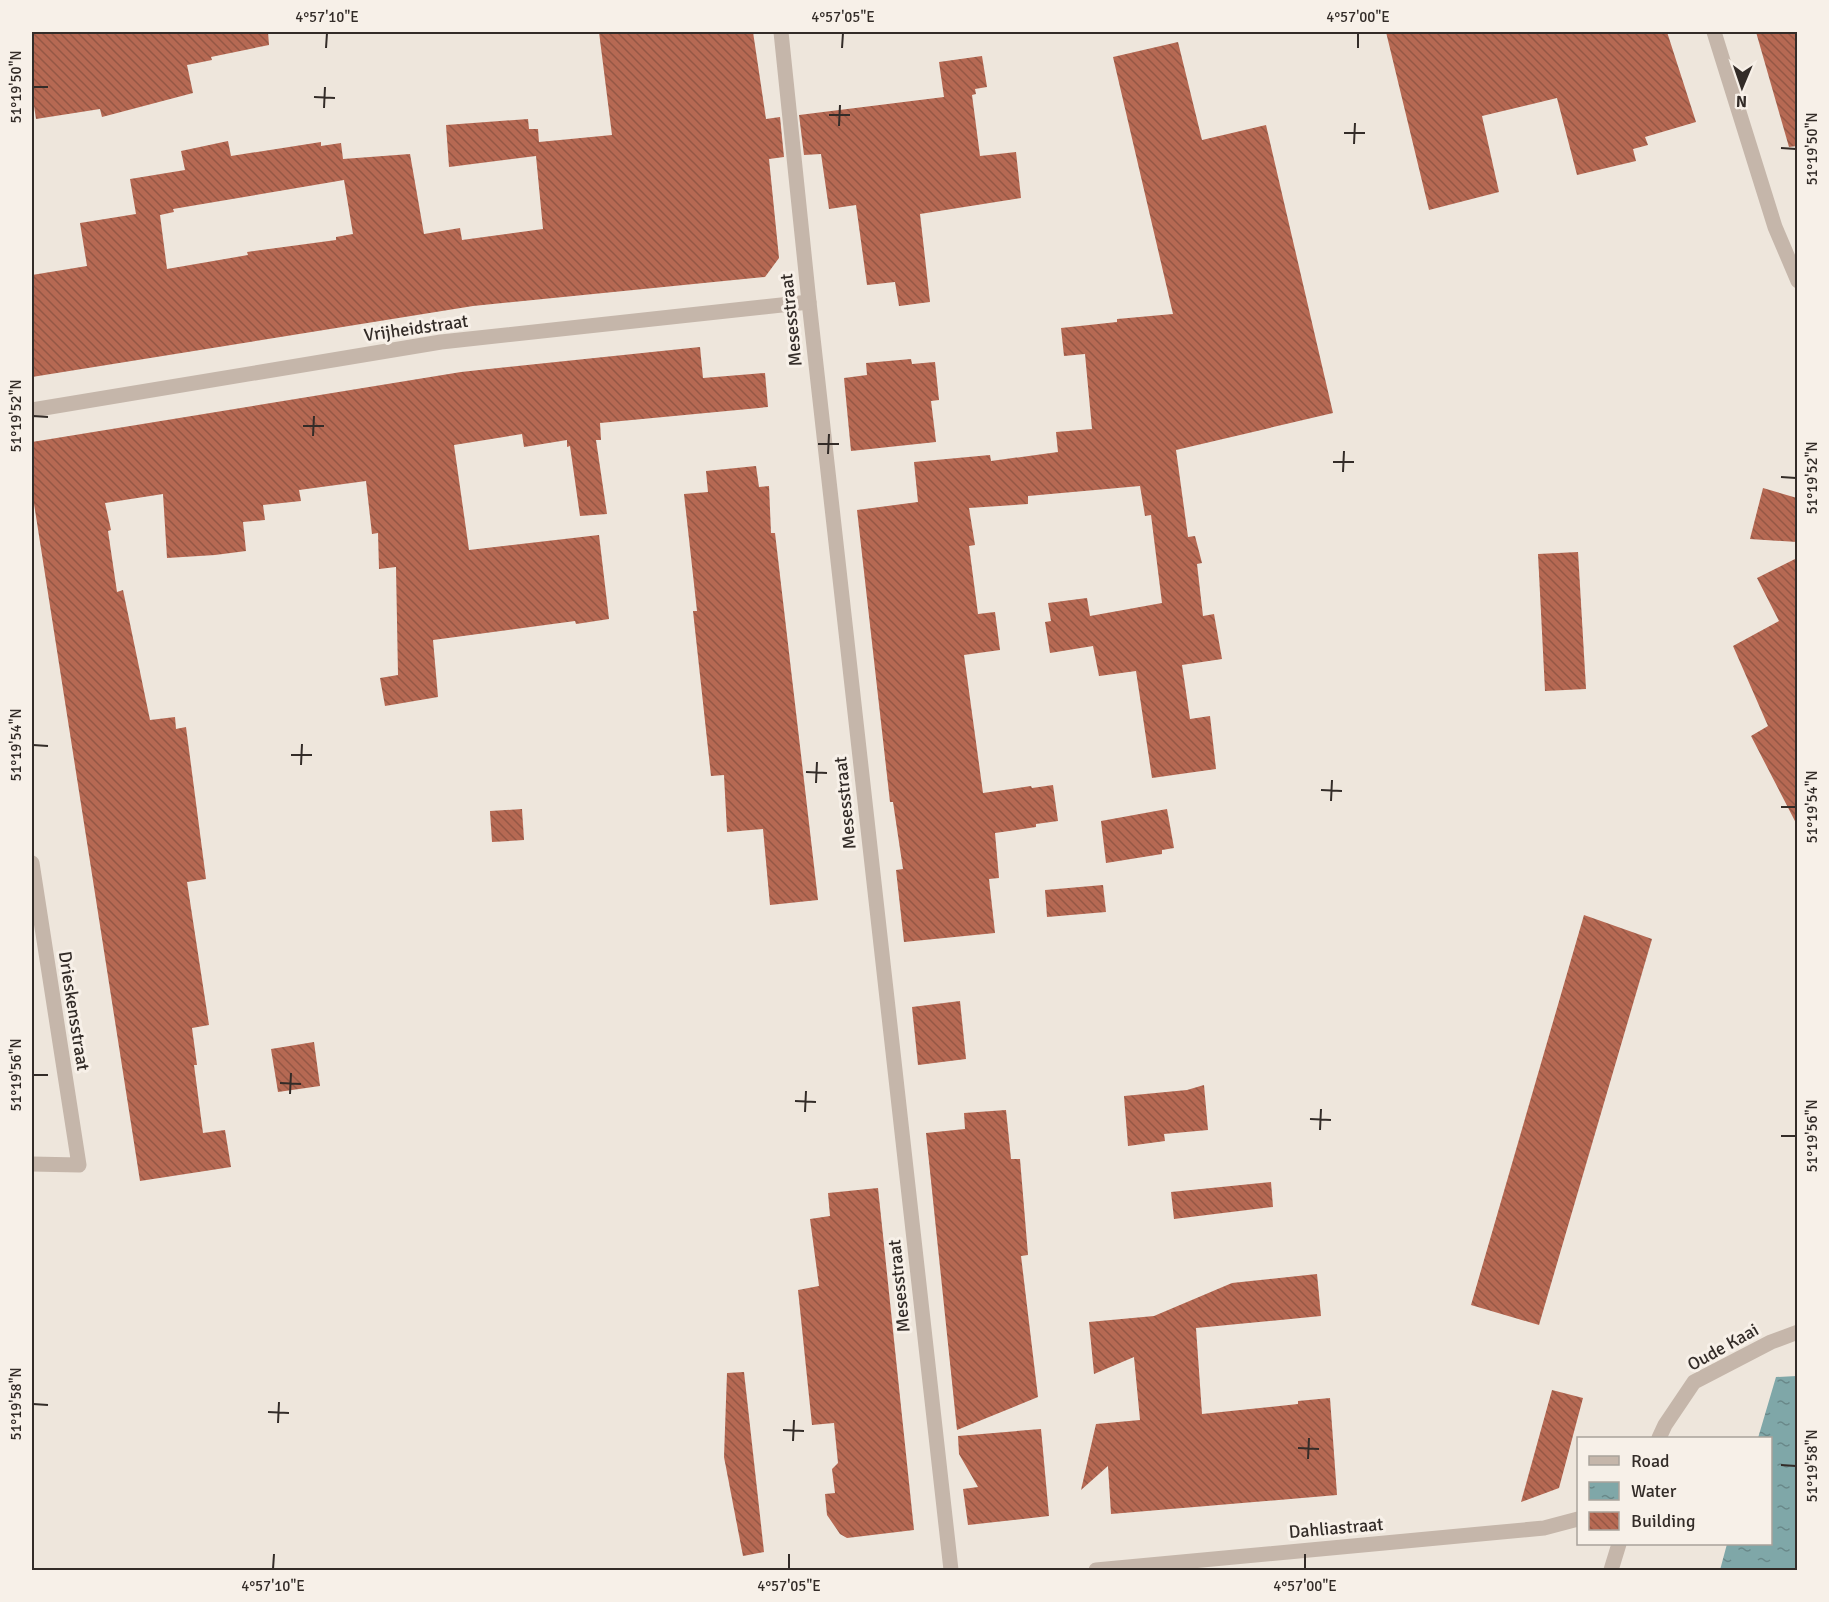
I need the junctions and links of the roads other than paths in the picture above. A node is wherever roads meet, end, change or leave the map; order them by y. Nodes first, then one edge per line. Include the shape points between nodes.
1 (781, 32) edge
2 (1714, 32) edge
3 (1797, 281) edge
4 (809, 302) junction
5 (32, 410) edge
6 (32, 863) edge
7 (32, 1164) edge
8 (1797, 1332) edge
9 (1659, 1437) edge
10 (1577, 1520) edge
11 (1619, 1545) edge
12 (951, 1570) edge
13 (1096, 1570) edge
14 (1611, 1570) edge

1 - 4 street, Mesesstraat
2 - 3 street via 1775,228
4 - 5 street, Vrijheidstraat via 441,342
4 - 12 street, Mesesstraat
6 - 7 street, Drieskensstraat via 79,1165
8 - 9 street, Oude Kaai via 1694,1382
10 - 13 street, Dahliastraat via 1544,1528
11 - 14 street

